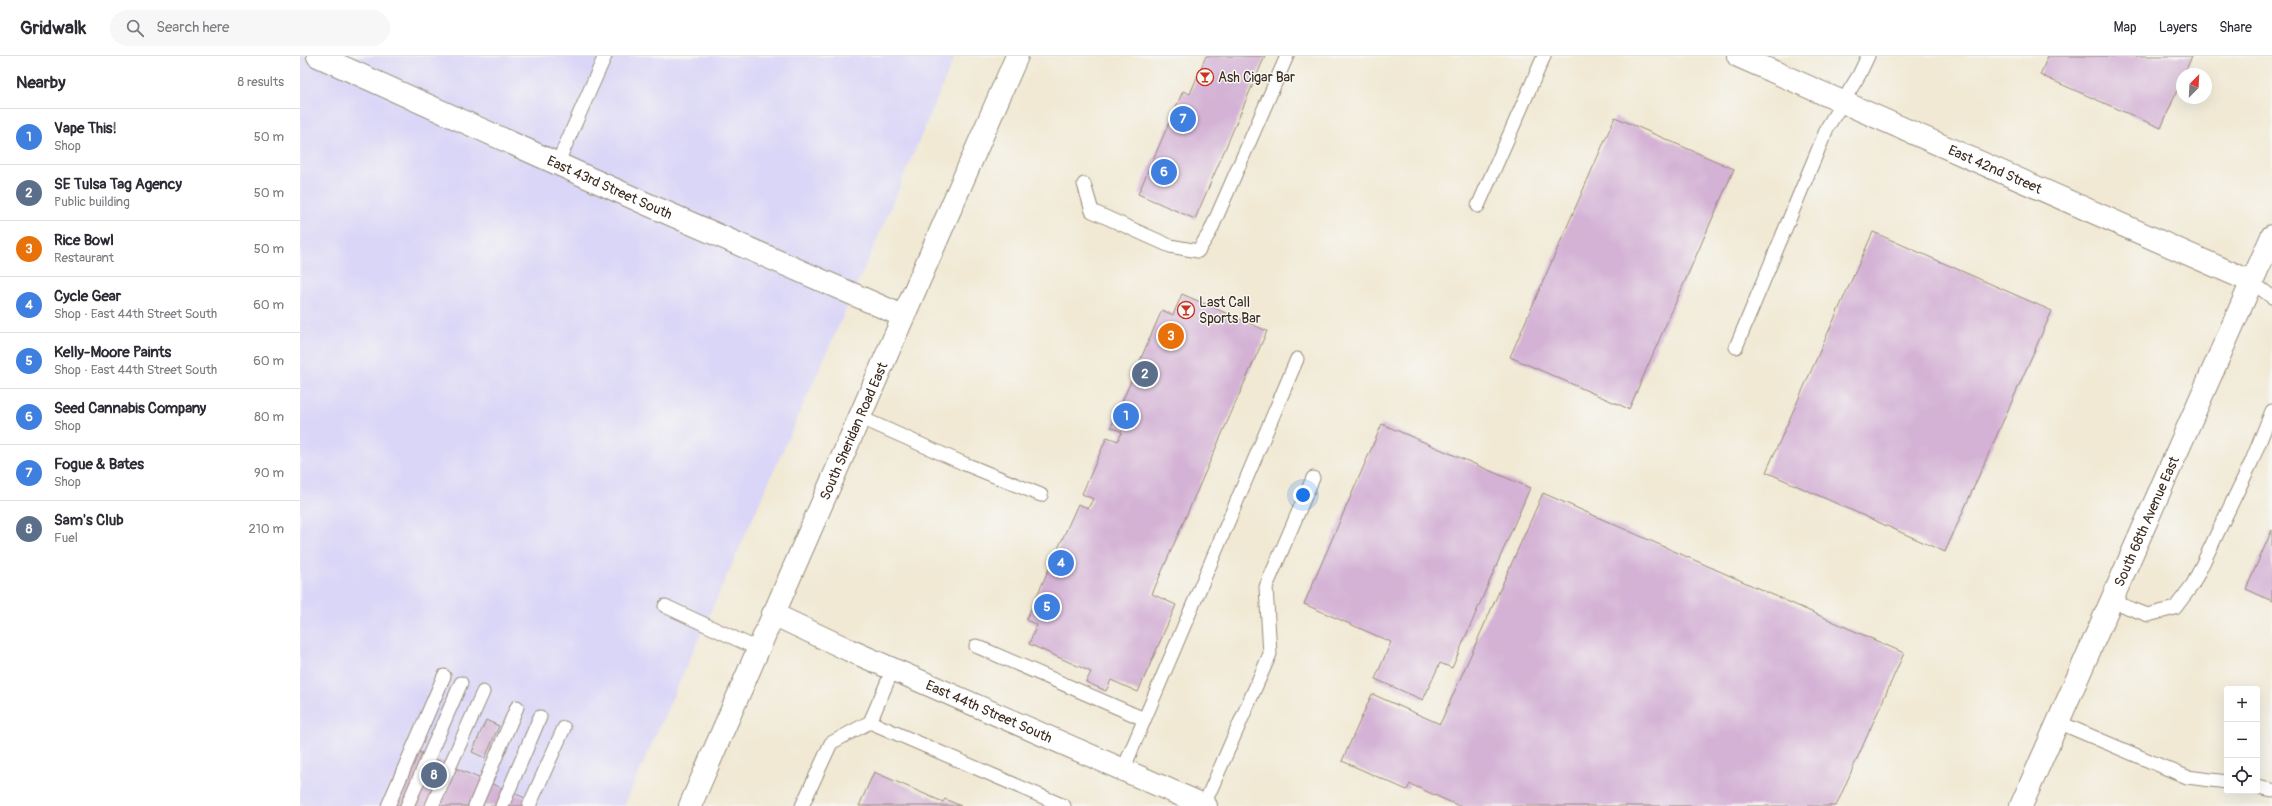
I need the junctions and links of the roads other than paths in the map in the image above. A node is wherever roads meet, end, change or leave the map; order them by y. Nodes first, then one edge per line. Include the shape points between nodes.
1 (318, 56) edge
2 (605, 56) edge
3 (1017, 56) edge
4 (1287, 56) edge
5 (1544, 56) edge
6 (1738, 56) edge
7 (1868, 56) edge
8 (1842, 102) junction
9 (558, 162) junction
10 (1084, 184) dead end
11 (1478, 206) dead end
12 (2272, 236) edge
13 (2252, 282) junction
14 (2272, 297) edge
15 (903, 316) junction
16 (1736, 347) dead end
17 (1297, 359) dead end
18 (2272, 411) edge
19 (859, 417) junction
20 (1312, 478) dead end
21 (1041, 495) dead end
22 (2111, 601) junction
23 (665, 606) dead end
24 (773, 614) junction
25 (976, 646) dead end
26 (758, 649) junction
27 (894, 668) junction
28 (444, 676) dead end
29 (461, 683) dead end
30 (483, 692) dead end
31 (517, 707) dead end
32 (540, 717) dead end
33 (1144, 720) junction
34 (870, 722) junction
35 (2058, 722) junction
36 (564, 728) dead end
37 (1123, 770) junction
38 (2224, 782) edge
39 (2260, 788) edge
40 (2272, 790) edge
41 (388, 806) edge
42 (406, 806) edge
43 (432, 806) edge
44 (475, 806) edge
45 (502, 806) edge
46 (529, 806) edge
47 (690, 806) edge
48 (802, 806) edge
49 (1064, 806) edge
50 (1205, 806) edge
51 (2021, 806) edge

1 - 9 street, East 43rd Street South
2 - 9 lane
3 - 15 street, South Sheridan Road East
4 - 10 lane via 1210,232 1198,251 1170,246 1092,211
5 - 11 lane
6 - 8 street, East 42nd Street
7 - 8 lane via 1859,76
8 - 13 street, East 42nd Street
8 - 16 lane via 1828,126
9 - 15 street, East 43rd Street South via 649,205
12 - 13 street, South 68th Avenue East
13 - 14 lane
13 - 22 street, South 68th Avenue East
15 - 19 street, South Sheridan Road East
17 - 33 lane
18 - 22 lane via 2251,463 2193,584 2175,608 2148,615
19 - 21 lane
19 - 24 street, South Sheridan Road East
20 - 50 lane via 1266,587 1270,654
22 - 35 street, South 68th Avenue East
23 - 26 lane
24 - 26 street, South Sheridan Road East
24 - 27 street, East 44th Street South
25 - 33 lane
26 - 47 street, South Sheridan Road East
27 - 34 lane
27 - 37 street, East 44th Street South
28 - 41 lane
29 - 42 lane
30 - 43 lane
31 - 44 lane
32 - 45 lane
33 - 37 lane
34 - 48 lane via 831,743
34 - 49 lane
35 - 38 lane via 2187,777
35 - 51 street, South 68th Avenue East
36 - 46 lane
37 - 50 street, East 44th Street South
39 - 40 lane

